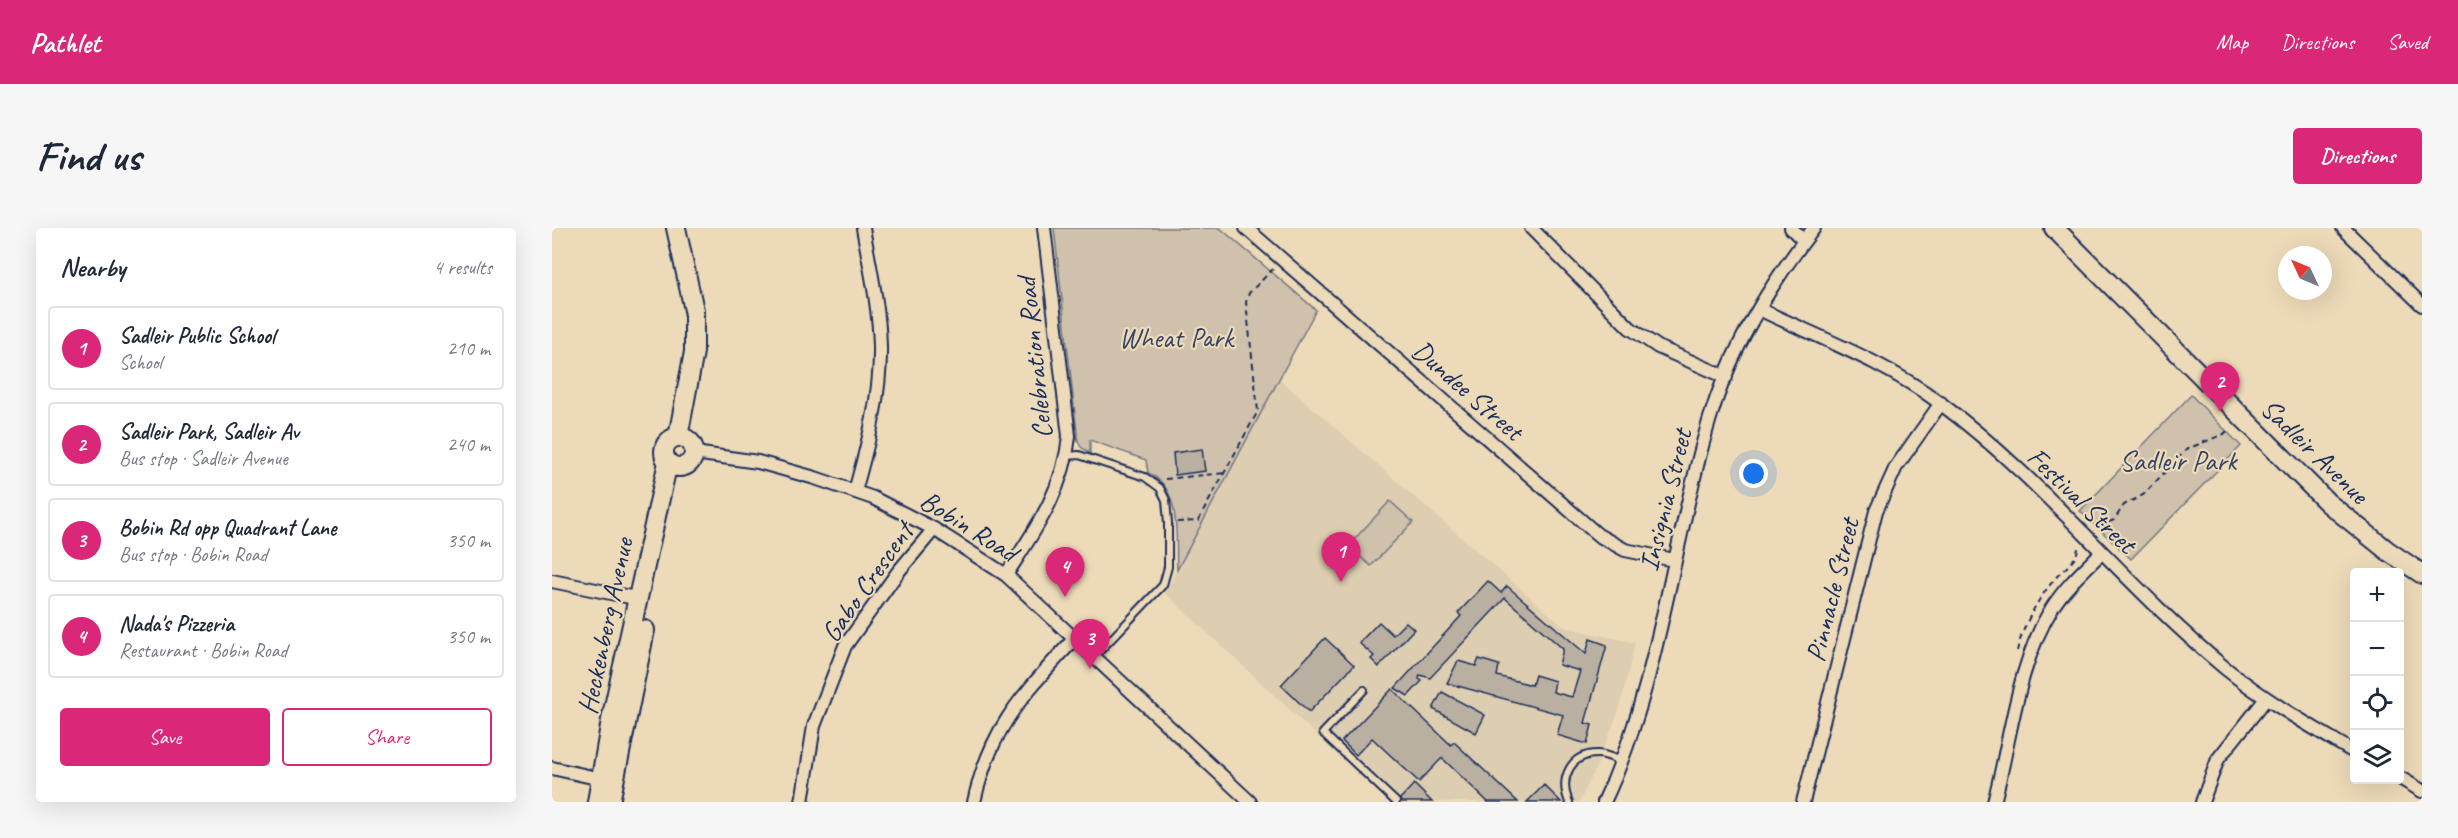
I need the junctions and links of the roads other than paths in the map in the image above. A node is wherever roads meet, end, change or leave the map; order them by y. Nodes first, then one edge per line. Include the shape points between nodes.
1 (676, 228) edge
2 (863, 228) edge
3 (1044, 228) edge
4 (1245, 228) edge
5 (1531, 228) edge
6 (1791, 228) edge
7 (1814, 228) edge
8 (2054, 228) edge
9 (2343, 228) edge
10 (1804, 241) junction
11 (2422, 305) edge
12 (1759, 309) junction
13 (1725, 377) junction
14 (1941, 404) junction
15 (678, 437) junction
16 (694, 453) junction
17 (1068, 456) junction
18 (673, 465) junction
19 (855, 491) junction
20 (934, 529) junction
21 (2102, 553) junction
22 (1674, 560) junction
23 (2422, 574) edge
24 (1005, 575) junction
25 (552, 581) edge
26 (640, 599) junction
27 (1075, 638) junction
28 (1095, 656) junction
29 (1364, 690) dead end
30 (2265, 700) junction
31 (2350, 749) edge
32 (1622, 761) junction
33 (552, 768) edge
34 (602, 779) junction
35 (2404, 780) edge
36 (2422, 791) edge
37 (597, 802) edge
38 (610, 802) edge
39 (802, 802) edge
40 (975, 802) edge
41 (1250, 802) edge
42 (1396, 802) edge
43 (1569, 802) edge
44 (1604, 802) edge
45 (1803, 802) edge
46 (1994, 802) edge
47 (2202, 802) edge

1 - 15 street via 694,310 694,352
2 - 19 street via 878,321 880,367
3 - 17 street, Celebration Road via 1070,436
4 - 22 street, Dundee Street via 1598,535 1625,550
5 - 13 street via 1630,328 1658,347
6 - 10 street
7 - 10 street, Insignia Street
8 - 23 street, Sadleir Avenue via 2328,503
9 - 11 street
10 - 12 street, Insignia Street
12 - 13 street, Insignia Street
12 - 14 street, Festival Street via 1896,374
13 - 22 street, Insignia Street via 1710,417
14 - 21 street, Festival Street
14 - 45 street, Pinnacle Street via 1896,467 1876,511
15 - 16 street via 688,440
15 - 18 street via 665,447
16 - 18 street via 687,464
16 - 19 street, Bobin Road via 758,462
17 - 24 street, Celebration Road via 1048,507
17 - 28 lane via 1079,455 1145,477 1160,488 1166,500 1168,567 1163,585
18 - 26 street, Heckenberg Avenue
18 - 38 street, Heckenberg Avenue
19 - 20 street, Bobin Road
20 - 24 street, Bobin Road
20 - 39 street, Gabo Crescent via 845,646 814,726
21 - 30 street, Festival Street via 2223,667
21 - 46 street via 2053,606 2037,636
22 - 32 street, Insignia Street
24 - 27 street, Bobin Road
25 - 26 street
26 - 34 street, Heckenberg Avenue via 611,720
27 - 28 street, Bobin Road
27 - 40 street via 1010,712 988,752
28 - 41 street, Bobin Road
29 - 42 lane via 1323,733
30 - 31 street, Festival Street
30 - 47 street via 2218,759
32 - 43 lane via 1600,754 1584,755 1573,761 1565,776
32 - 44 street, Insignia Street
33 - 34 street
34 - 37 street, Heckenberg Avenue
35 - 36 street

